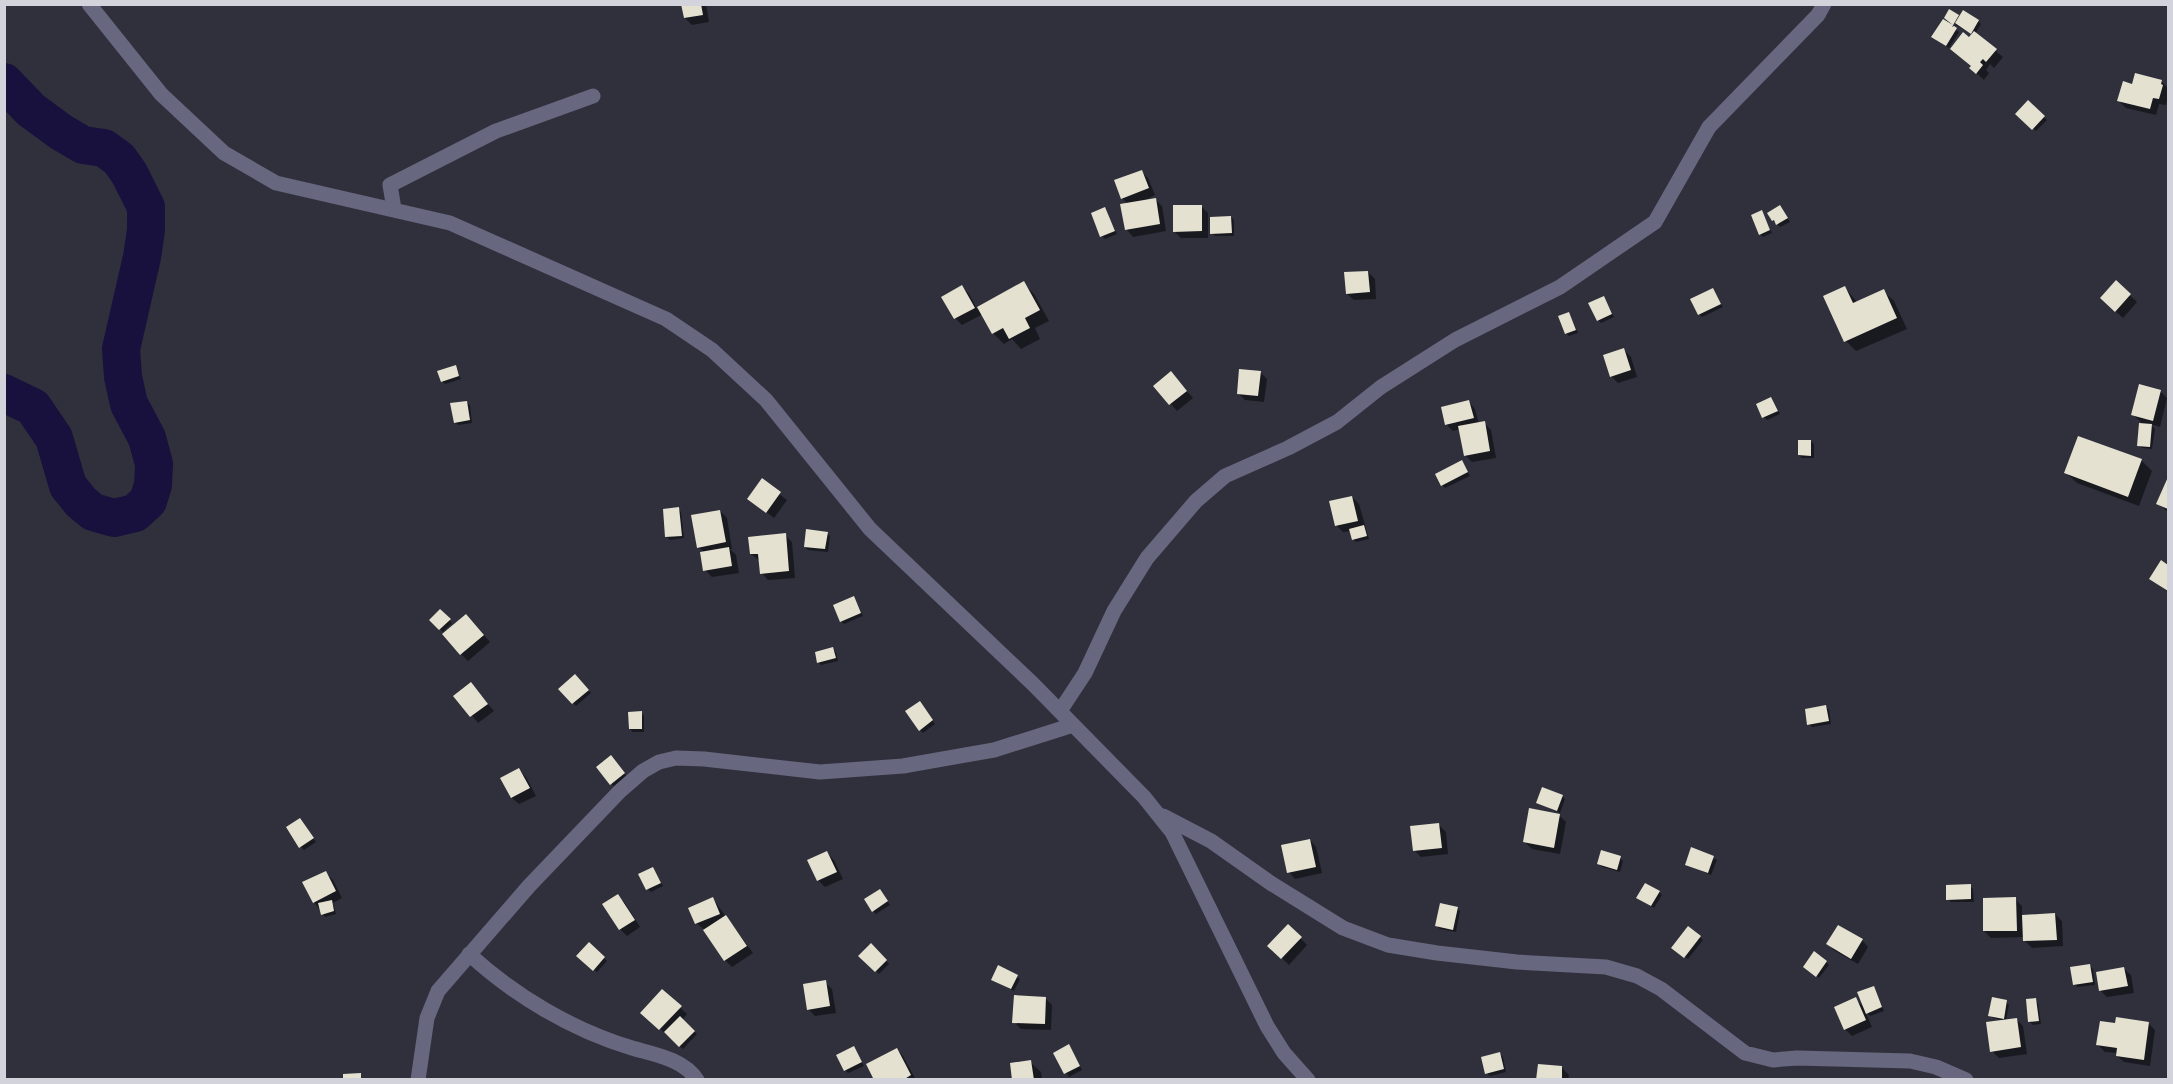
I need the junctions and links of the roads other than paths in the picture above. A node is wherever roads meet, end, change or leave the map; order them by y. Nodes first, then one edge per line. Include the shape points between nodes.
1 (89, 4) edge
2 (1824, 4) edge
3 (593, 96) dead end
4 (394, 209) junction
5 (1060, 711) junction
6 (1072, 725) junction
7 (1157, 813) junction
8 (469, 954) junction
9 (418, 1080) edge
10 (697, 1080) edge
11 (1308, 1080) edge
12 (1966, 1080) edge

1 - 4 street via 161,94 224,153 276,183
2 - 5 street via 1818,15 1709,127 1655,222 1560,287 1455,340 1381,387 1337,422 1226,476 1196,501 1147,558
3 - 4 street via 496,131 390,185
4 - 5 street via 450,223 666,319 712,350 766,400 870,529
5 - 6 street
6 - 7 street
6 - 8 street via 994,750 903,766 820,772 704,759 659,762 620,791
7 - 11 street via 1172,832 1267,1026
7 - 12 street via 1211,842 1343,928 1388,945 1517,962 1606,968 1637,976 1661,989 1745,1053 1757,1057 1910,1061
8 - 9 street via 438,991 427,1018
8 - 10 street via 493,976 560,1019 613,1042 674,1061

